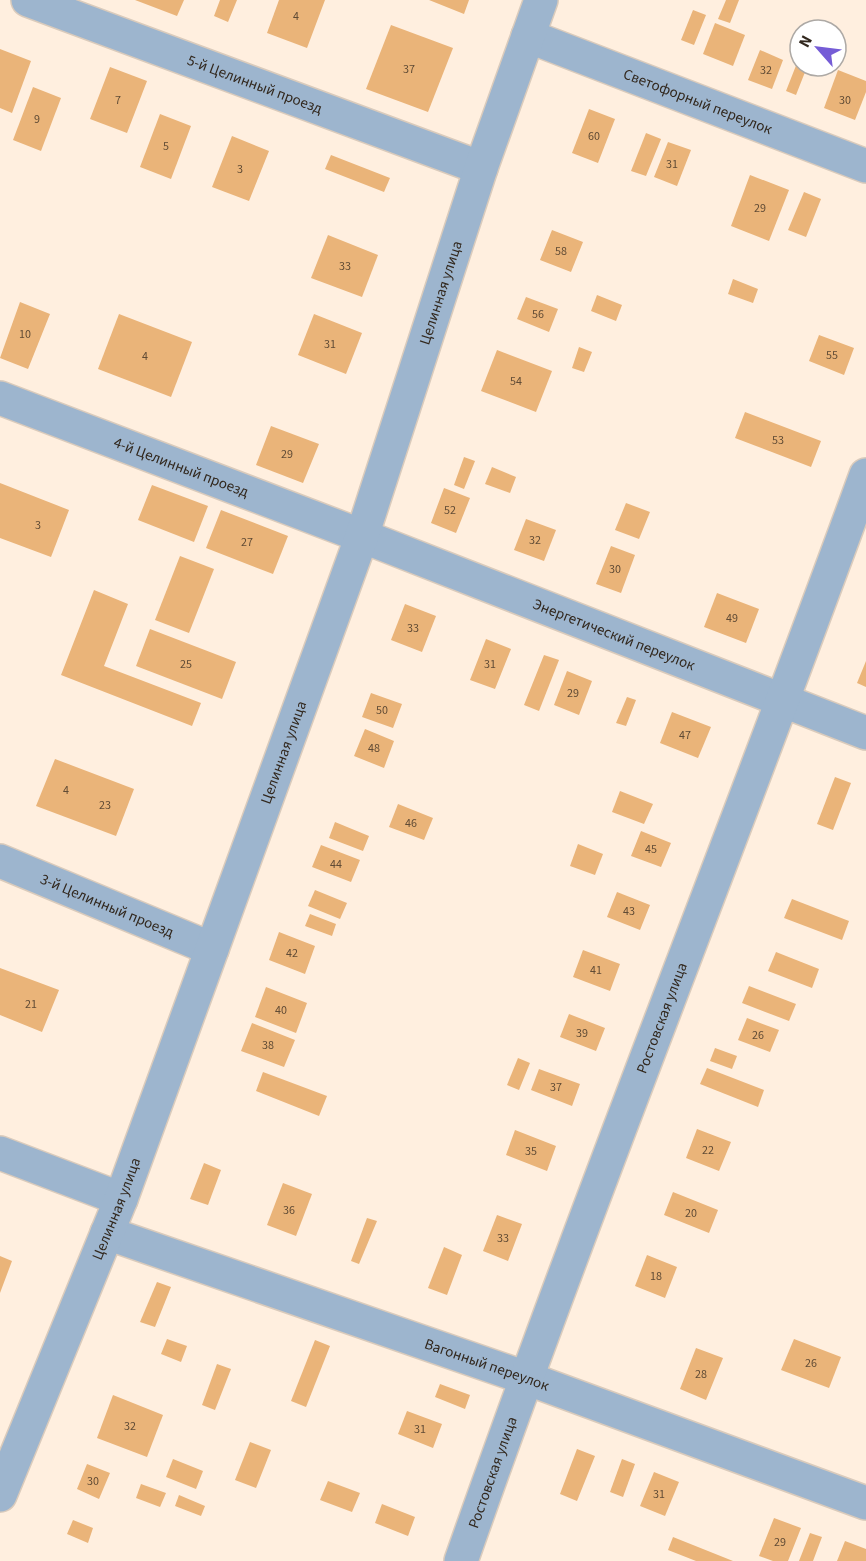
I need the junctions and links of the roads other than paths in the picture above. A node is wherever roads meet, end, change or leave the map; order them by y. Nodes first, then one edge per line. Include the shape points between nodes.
1 (28, 0) edge
2 (541, 0) edge
3 (528, 36) junction
4 (866, 166) edge
5 (481, 168) junction
6 (0, 398) edge
7 (866, 475) edge
8 (362, 536) junction
9 (784, 700) junction
10 (866, 733) edge
11 (0, 861) edge
12 (212, 949) junction
13 (0, 1153) edge
14 (121, 1199) junction
15 (107, 1233) junction
16 (526, 1378) junction
17 (13, 1430) edge
18 (0, 1495) edge
19 (866, 1503) edge
20 (461, 1561) edge

1 - 5 street, 5-й Целинный проезд
2 - 3 street, Целинная улица
3 - 4 street, Светофорный переулок
3 - 5 street, Целинная улица
5 - 8 street, Целинная улица
6 - 8 street, 4-й Целинный проезд
7 - 9 street, Ростовская улица
8 - 9 street, Энергетический переулок
8 - 12 street, Целинная улица
9 - 10 street, Энергетический переулок
9 - 16 street, Ростовская улица
11 - 12 street, 3-й Целинный проезд
12 - 14 street, Целинная улица
13 - 14 street
14 - 15 street, Целинная улица
15 - 16 street, Вагонный переулок
15 - 17 street, Целинная улица
16 - 19 street, Вагонный переулок
16 - 20 street, Ростовская улица
17 - 18 street, Целинная улица

